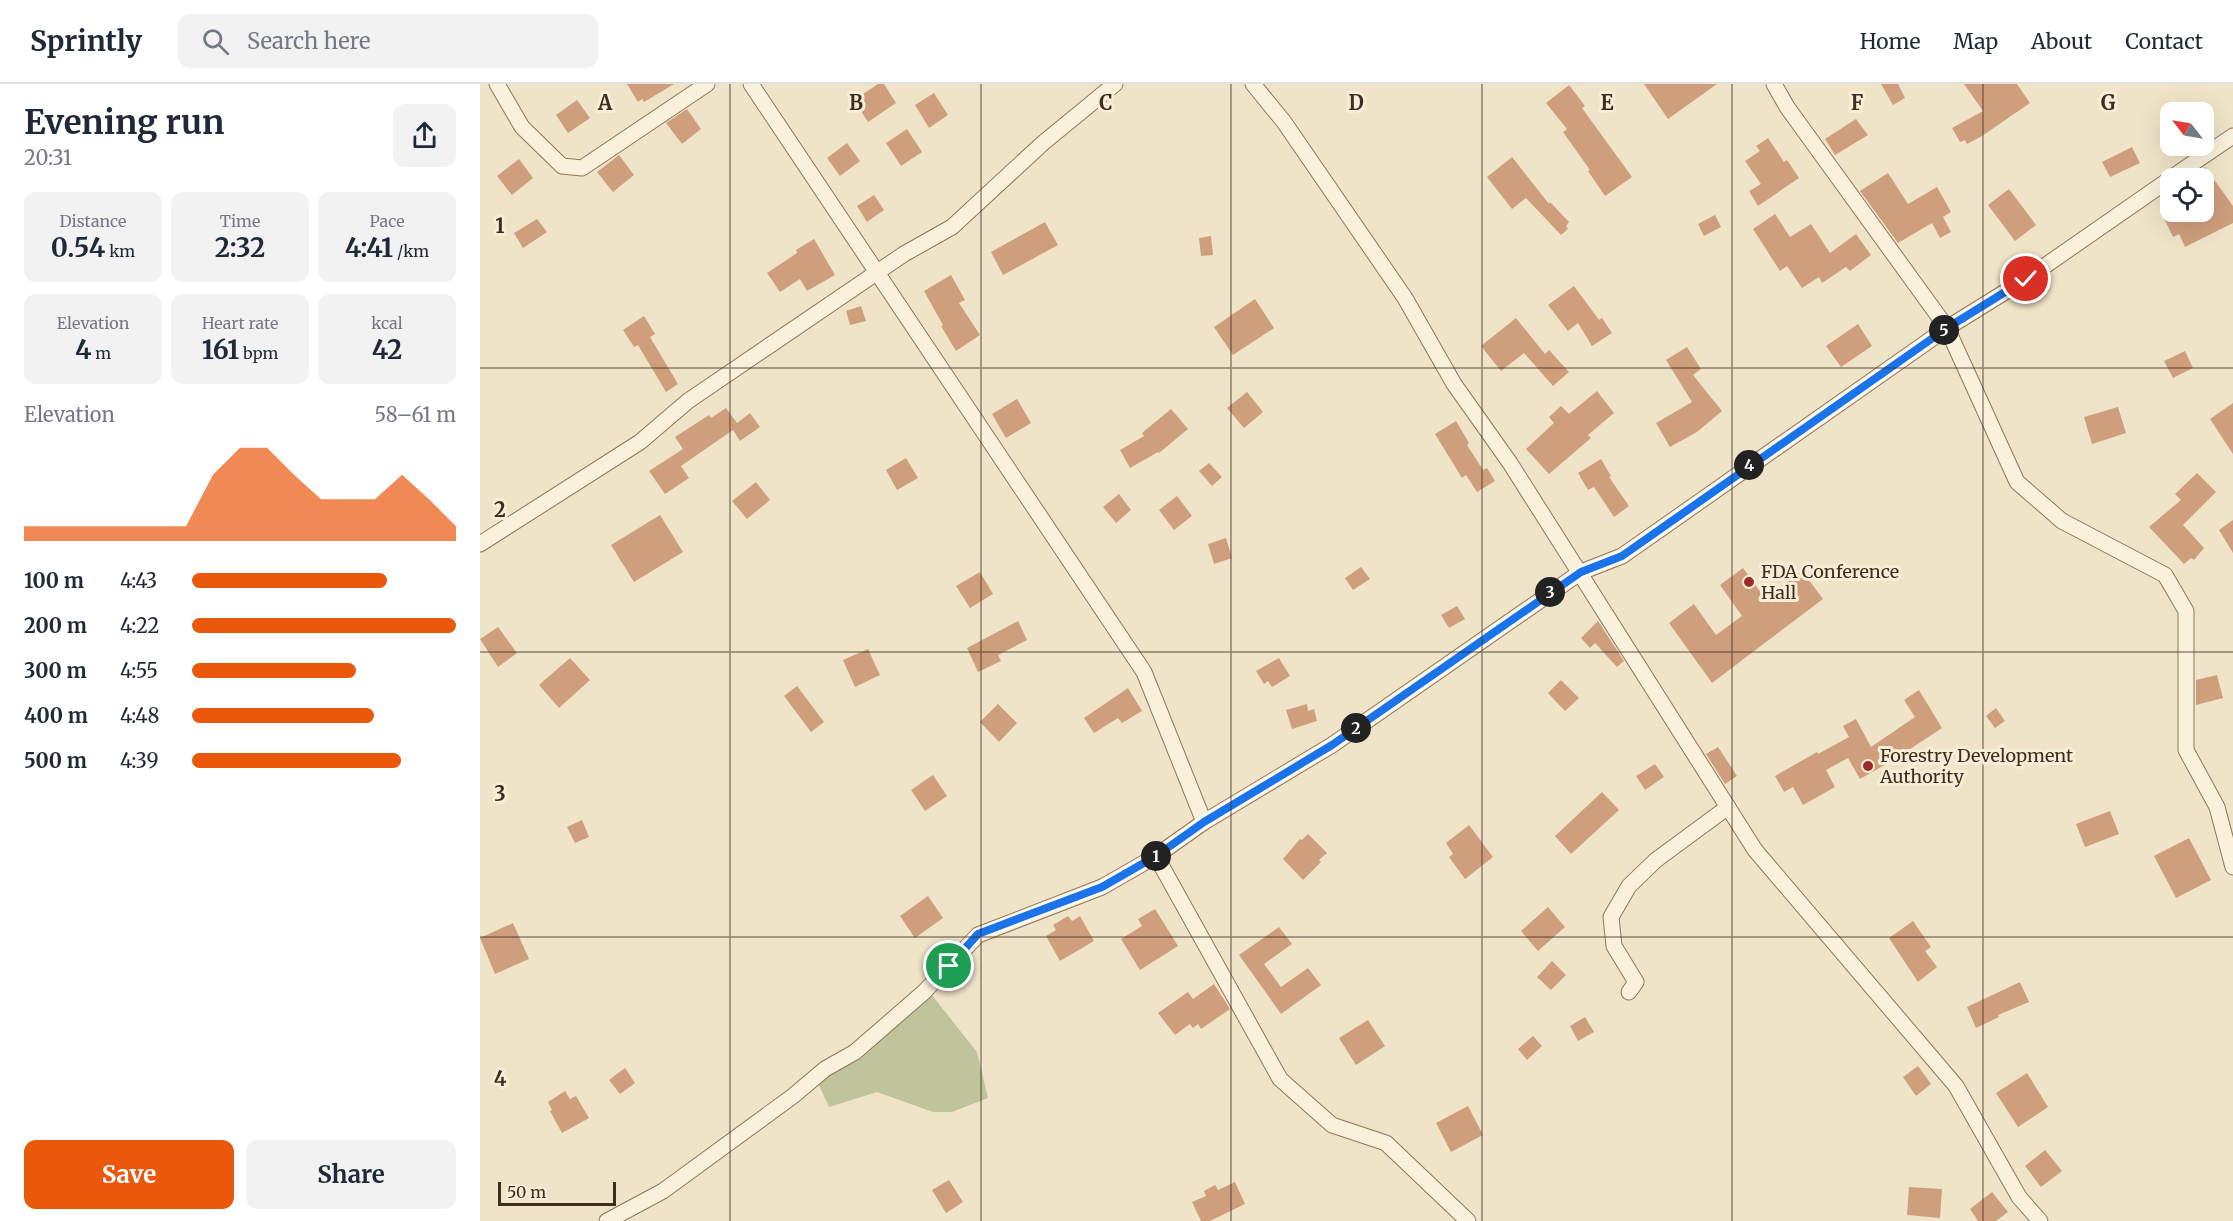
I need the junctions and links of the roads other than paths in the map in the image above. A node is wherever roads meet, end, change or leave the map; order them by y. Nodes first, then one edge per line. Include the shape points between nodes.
1 (497, 84) edge
2 (706, 84) edge
3 (752, 84) edge
4 (1114, 84) edge
5 (1253, 84) edge
6 (1774, 84) edge
7 (2233, 135) edge
8 (2186, 168) edge
9 (2160, 187) edge
10 (877, 273) junction
11 (1947, 328) junction
12 (480, 544) edge
13 (1581, 572) junction
14 (1728, 807) junction
15 (1204, 822) junction
16 (1156, 856) junction
17 (2233, 867) edge
18 (1629, 992) dead end
19 (607, 1221) edge
20 (1468, 1221) edge
21 (2040, 1221) edge

1 - 2 street via 522,127 562,166 582,168
3 - 10 street
4 - 10 street via 952,227
5 - 13 street via 1284,122 1405,298 1454,384
6 - 11 street
7 - 8 street
9 - 11 street
10 - 12 street via 688,401 640,442
10 - 15 street via 1144,672
11 - 13 street via 1622,556
11 - 17 street via 2017,482 2062,521 2165,575 2186,611 2186,750 2217,807
13 - 14 street
13 - 15 street via 1332,745
14 - 18 street via 1656,860 1629,886 1611,917 1614,946 1636,982
14 - 21 street via 1755,850 1956,1086 2019,1197
15 - 16 street
16 - 19 street via 1102,887 978,934 924,992 855,1052 825,1069 663,1191
16 - 20 street via 1280,1079 1332,1125 1386,1143

